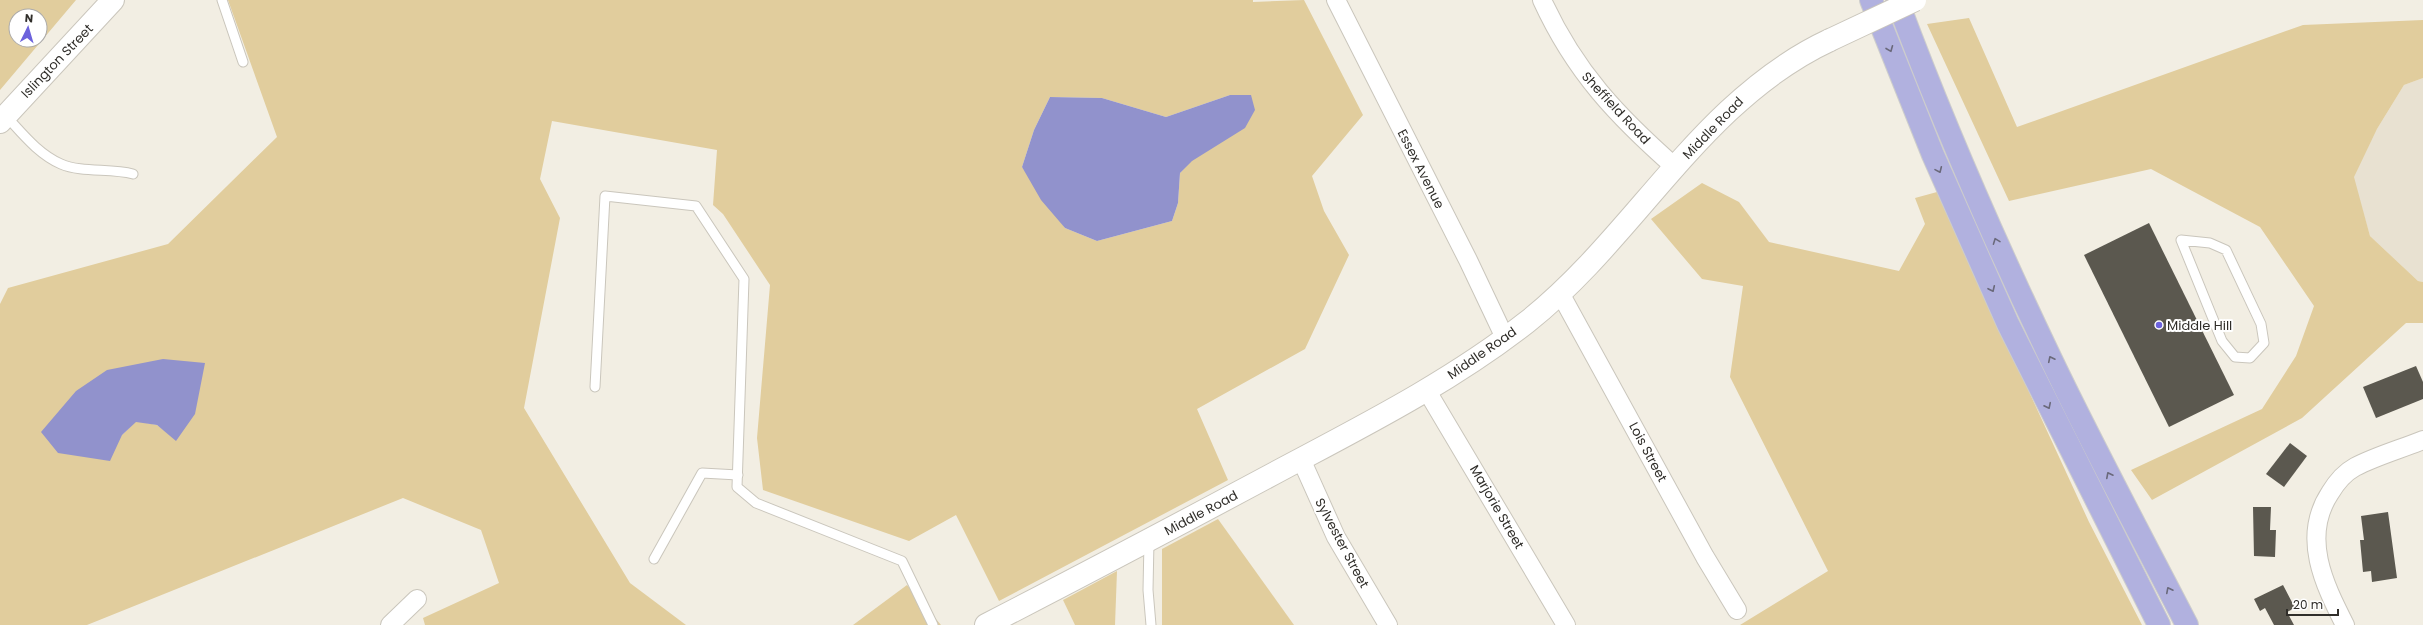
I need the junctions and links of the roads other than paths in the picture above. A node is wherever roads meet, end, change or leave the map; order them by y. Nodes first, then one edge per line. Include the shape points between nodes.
1 (113, 0) edge
2 (222, 0) edge
3 (1336, 0) edge
4 (1542, 0) edge
5 (1871, 0) edge
6 (1897, 0) edge
7 (1915, 0) edge
8 (243, 62) dead end
9 (3, 119) edge
10 (1676, 168) junction
11 (133, 174) dead end
12 (2181, 240) joint
13 (1560, 294) junction
14 (1505, 338) junction
15 (596, 387) dead end
16 (1427, 391) junction
17 (2423, 440) edge
18 (1301, 459) junction
19 (738, 475) junction
20 (1149, 540) junction
21 (654, 559) dead end
22 (417, 599) dead end
23 (1737, 610) dead end
24 (390, 625) edge
25 (933, 625) edge
26 (986, 625) edge
27 (1151, 625) edge
28 (1388, 625) edge
29 (1566, 625) edge
30 (2159, 625) edge
31 (2187, 625) edge
32 (2345, 625) edge

1 - 9 main road, Islington Street
2 - 8 lane
3 - 14 street, Essex Avenue
4 - 10 street, Sheffield Road via 1586,78 1638,135
5 -> 30 main road via 1933,155 2008,324
31 -> 6 main road via 2077,412 2006,265 1949,132
7 - 10 main road, Middle Road, bridge via 1798,56 1755,87 1706,131
9 - 11 lane via 37,149 61,164
10 - 13 main road, Middle Road via 1604,250
12 - 12 lane via 2222,341 2235,357 2250,358 2264,343 2261,324 2226,250 2210,243
13 - 14 main road, Middle Road
13 - 23 street, Lois Street
14 - 16 main road, Middle Road
15 - 19 lane via 605,196 696,206 744,279
16 - 18 main road, Middle Road
16 - 29 street, Marjorie Street
17 - 32 street via 2354,468 2341,478 2324,502 2316,530 2318,560 2330,595
18 - 20 main road, Middle Road
18 - 28 street, Sylvester Street via 1336,537
19 - 21 lane via 702,473
19 - 25 lane via 737,487 756,503 902,560
20 - 26 main road, Middle Road
20 - 27 lane via 1148,590
22 - 24 street

